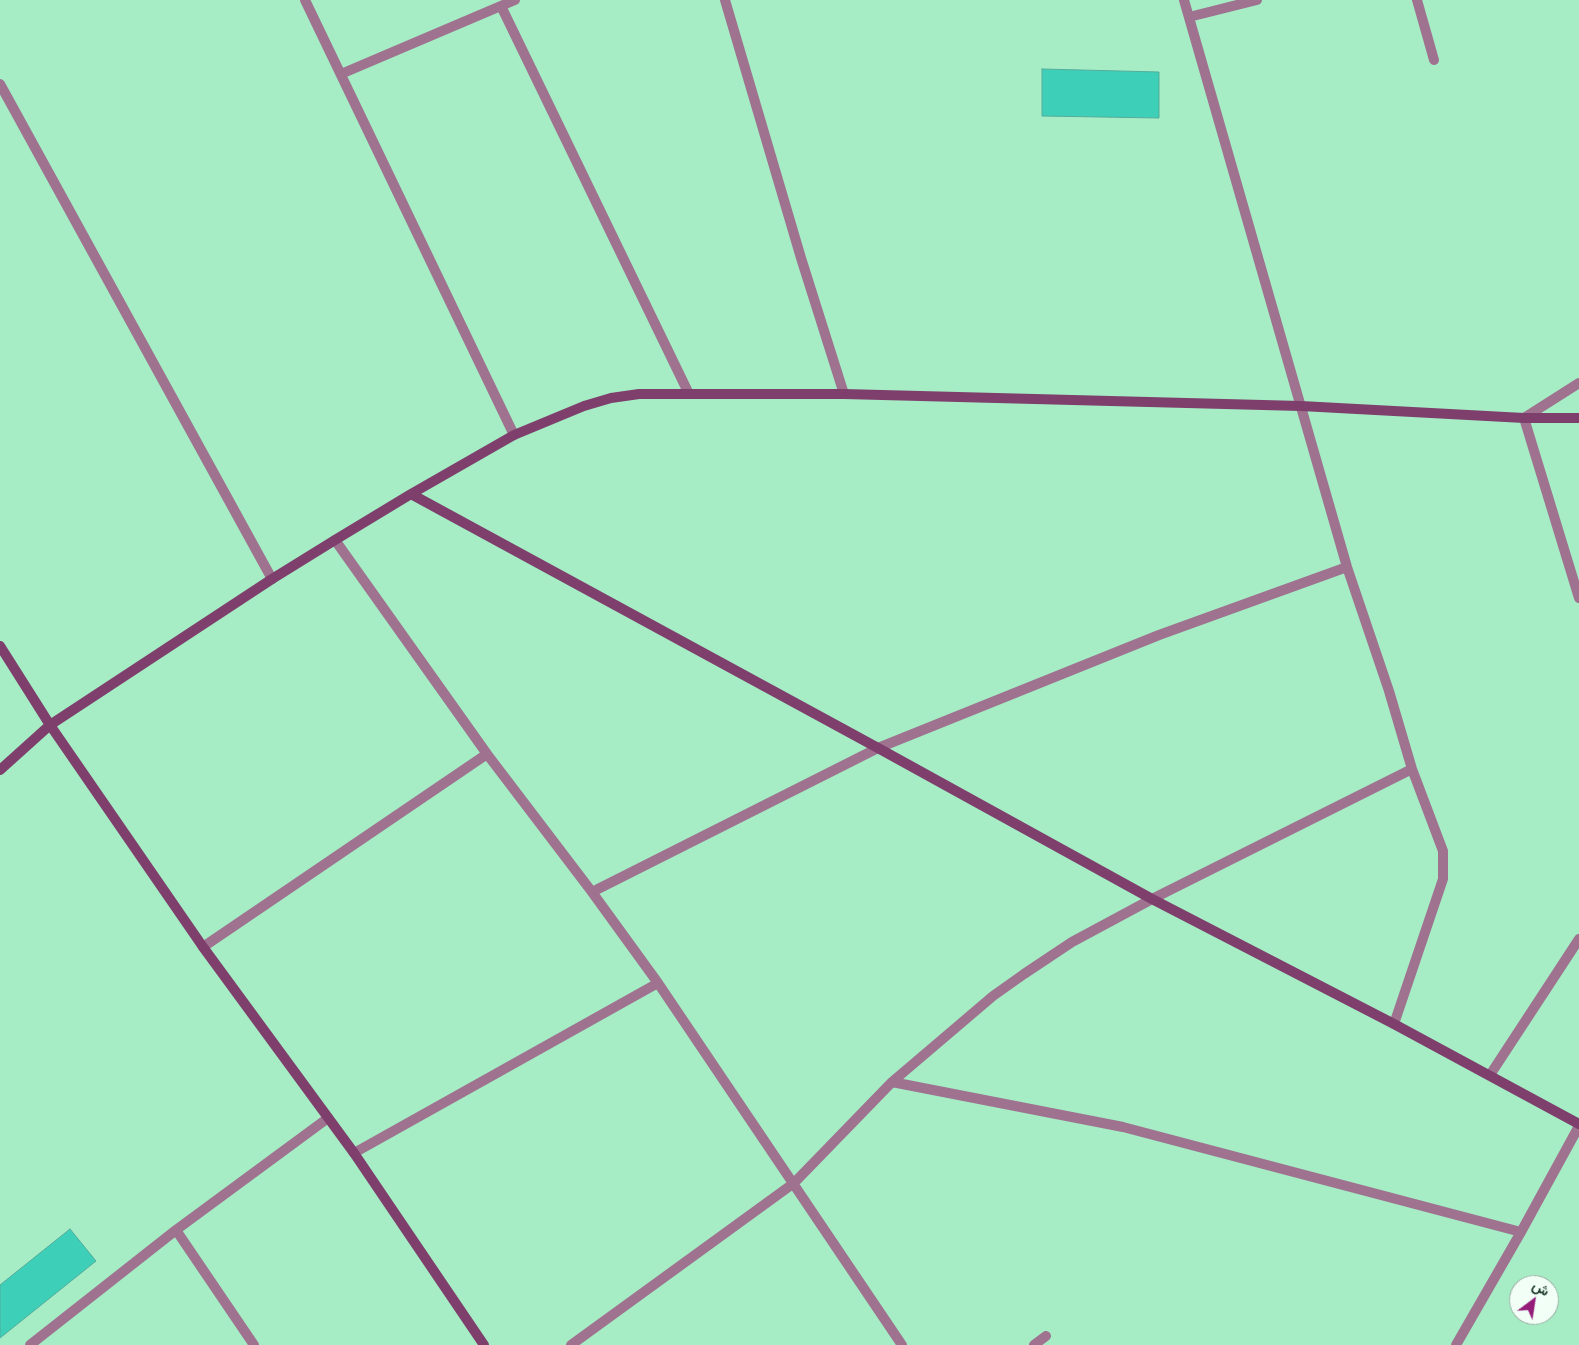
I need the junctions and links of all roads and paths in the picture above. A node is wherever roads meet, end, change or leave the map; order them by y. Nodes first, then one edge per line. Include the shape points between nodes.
1 (304, 0) edge
2 (515, 0) edge
3 (725, 0) edge
4 (1184, 0) edge
5 (1257, 0) edge
6 (1417, 0) edge
7 (501, 6) junction
8 (1189, 17) junction
9 (1434, 60) dead end
10 (341, 74) junction
11 (0, 84) edge
12 (1579, 383) edge
13 (689, 394) junction
14 (844, 394) junction
15 (1301, 406) junction
16 (1524, 418) junction
17 (1579, 418) edge
18 (514, 435) junction
19 (411, 494) junction
20 (336, 540) junction
21 (1347, 567) junction
22 (272, 579) junction
23 (1579, 598) edge
24 (0, 646) edge
25 (50, 725) junction
26 (878, 748) junction
27 (487, 754) junction
28 (1412, 769) junction
29 (0, 770) edge
30 (592, 892) junction
31 (1152, 899) junction
32 (1579, 939) edge
33 (203, 947) junction
34 (658, 983) junction
35 (1394, 1024) junction
36 (1490, 1075) junction
37 (892, 1082) junction
38 (328, 1118) junction
39 (1579, 1125) edge
40 (354, 1153) junction
41 (794, 1183) junction
42 (176, 1230) junction
43 (1521, 1232) junction
44 (1046, 1336) dead end
45 (30, 1345) edge
46 (254, 1345) edge
47 (484, 1345) edge
48 (571, 1345) edge
49 (902, 1345) edge
50 (1034, 1345) edge
51 (1456, 1345) edge

1 - 10 street
2 - 7 street
3 - 14 street
4 - 8 street
5 - 8 street
6 - 9 street
7 - 10 street
7 - 13 street
8 - 15 street
10 - 18 street
11 - 22 street
12 - 16 street
13 - 14 street
13 - 18 street via 639,394 611,398
14 - 15 street
15 - 16 street
15 - 21 street
16 - 17 street
16 - 23 street
18 - 19 street
19 - 20 street
19 - 26 street
20 - 22 street
20 - 27 street
21 - 26 street via 1159,635
21 - 28 street
22 - 25 street
24 - 25 street
25 - 29 street
25 - 33 street
26 - 30 street
26 - 31 street
27 - 30 street
27 - 33 street
28 - 31 street
28 - 35 street via 1443,852 1444,872
30 - 34 street
31 - 35 street
31 - 37 street via 1072,942 993,996
32 - 36 street
33 - 38 street
34 - 40 street
34 - 41 street
35 - 36 street
36 - 39 street
37 - 41 street
37 - 43 street via 1122,1127
38 - 40 street
38 - 42 street
39 - 43 street
40 - 47 street
41 - 48 street
41 - 49 street
42 - 45 street
42 - 46 street
43 - 51 street
44 - 50 street

